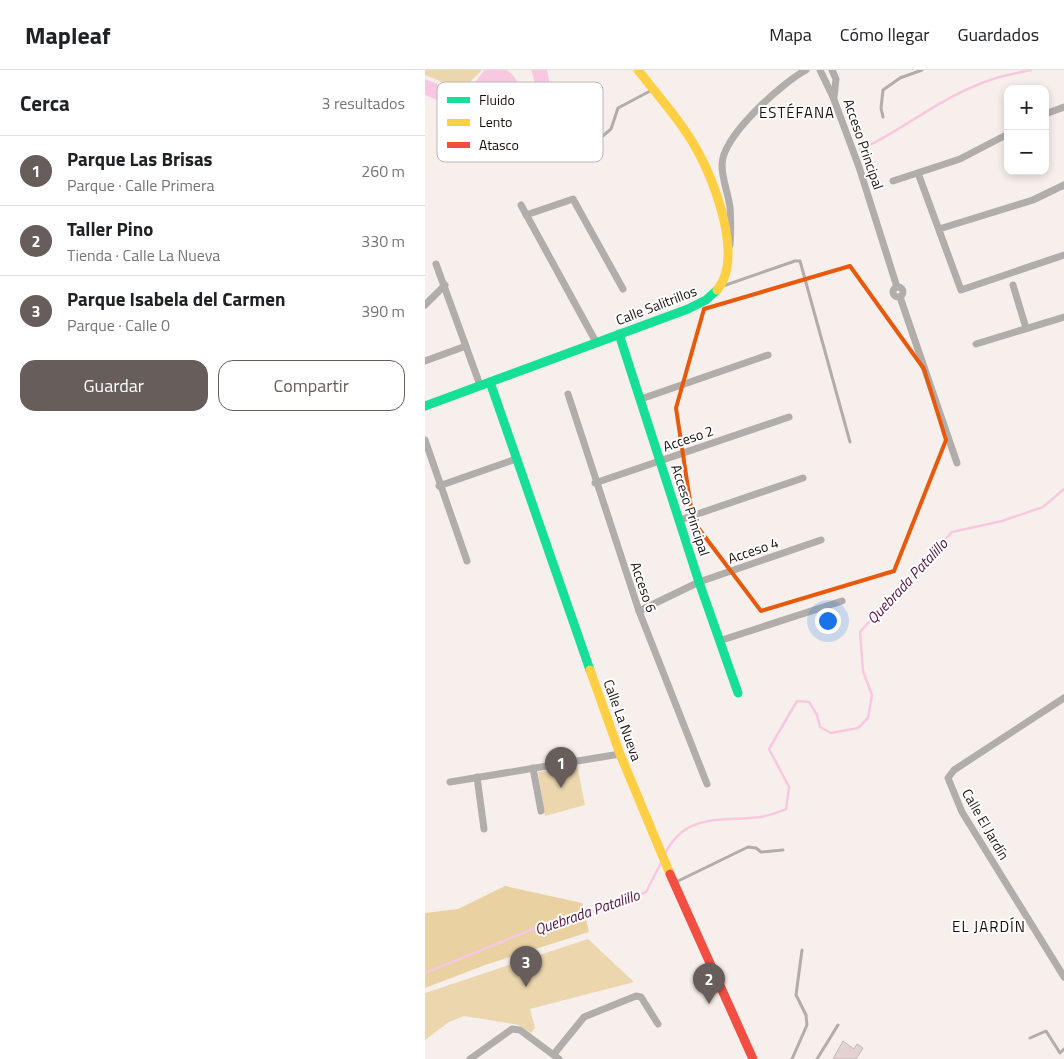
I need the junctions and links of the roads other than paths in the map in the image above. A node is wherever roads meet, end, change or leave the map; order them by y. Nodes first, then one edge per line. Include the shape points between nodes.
1 (638, 70) edge
2 (807, 70) edge
3 (820, 70) edge
4 (832, 70) edge
5 (922, 70) edge
6 (653, 89) junction
7 (833, 97) junction
8 (1064, 107) edge
9 (1049, 113) edge
10 (883, 116) dead end
11 (603, 136) edge
12 (1004, 136) edge
13 (918, 173) junction
14 (893, 181) dead end
15 (1064, 185) edge
16 (521, 206) dead end
17 (526, 215) junction
18 (939, 230) junction
19 (1064, 255) edge
20 (729, 258) junction
21 (437, 264) dead end
22 (1013, 285) dead end
23 (445, 286) junction
24 (720, 287) junction
25 (623, 289) dead end
26 (425, 305) edge
27 (1064, 316) edge
28 (1026, 328) junction
29 (619, 334) junction
30 (596, 342) junction
31 (977, 344) dead end
32 (466, 346) junction
33 (768, 355) dead end
34 (425, 361) edge
35 (490, 382) junction
36 (480, 385) junction
37 (568, 394) dead end
38 (641, 399) junction
39 (425, 406) edge
40 (789, 417) dead end
41 (425, 440) edge
42 (851, 442) dead end
43 (516, 459) junction
44 (661, 461) junction
45 (957, 463) dead end
46 (803, 478) dead end
47 (595, 483) junction
48 (439, 486) junction
49 (680, 520) junction
50 (821, 540) dead end
51 (467, 561) dead end
52 (699, 582) junction
53 (842, 601) dead end
54 (639, 611) junction
55 (719, 641) junction
56 (738, 694) dead end
57 (1064, 698) edge
58 (620, 754) junction
59 (533, 768) junction
60 (477, 777) junction
61 (450, 782) dead end
62 (707, 784) dead end
63 (541, 811) dead end
64 (484, 830) dead end
65 (783, 850) dead end
66 (675, 883) junction
67 (803, 950) dead end
68 (1064, 977) edge
69 (658, 1024) dead end
70 (838, 1025) dead end
71 (1031, 1038) dead end
72 (1064, 1049) edge
73 (557, 1057) edge
74 (470, 1059) edge
75 (753, 1059) edge
76 (792, 1059) edge
77 (817, 1059) edge

1 - 6 street
2 - 20 street via 777,90 727,148 722,164 730,213
3 - 7 street, Acceso Principal
4 - 7 street via 836,79
5 - 10 lane via 900,78 883,90
6 - 11 lane via 618,108 611,129
6 - 20 street via 704,163 721,212
7 - 45 street, Acceso Principal via 897,287 903,290 900,296
8 - 9 street
12 - 13 street via 960,159
13 - 14 street
13 - 18 street
15 - 18 street via 1033,200
16 - 17 street
17 - 25 street via 573,199
17 - 30 street
18 - 19 street via 961,290
20 - 24 street via 727,275
21 - 23 street
22 - 28 street
23 - 26 street
23 - 32 street
24 - 29 street, Calle Salitrillos via 701,303
24 - 42 lane via 800,261
27 - 28 street
28 - 31 street
29 - 30 street, Calle Salitrillos
29 - 38 street, Acceso Principal
30 - 35 street, Calle Salitrillos
32 - 34 street
32 - 36 street
33 - 38 street
35 - 36 street, Calle Salitrillos
35 - 43 street, Calle La Nueva
36 - 39 street, Calle Salitrillos
37 - 47 street, Acceso 6
38 - 44 street, Acceso Principal
40 - 44 street, Acceso 2
41 - 48 street
43 - 48 street
43 - 58 street, Calle La Nueva
44 - 47 street, Acceso 2
44 - 49 street, Acceso Principal
46 - 49 street
47 - 54 street, Acceso 6
48 - 51 street
49 - 52 street, Acceso Principal
50 - 52 street, Acceso 4
52 - 54 street, Acceso 4
52 - 55 street, Acceso Principal
53 - 55 street
54 - 62 street, Acceso 6
55 - 56 street, Acceso Principal
57 - 68 street, Calle El Jardín via 954,770 948,778 962,812
58 - 59 street
58 - 66 street, Calle La Nueva
59 - 60 street
59 - 63 street
60 - 61 street
60 - 64 street
65 - 66 lane via 761,852 748,847
66 - 75 street, Calle La Nueva
67 - 76 lane via 796,995 806,1015 807,1025
69 - 73 street via 641,997 636,996 584,1017
70 - 77 lane
71 - 72 lane via 1046,1031 1059,1053
73 - 74 street via 520,1030 512,1029

